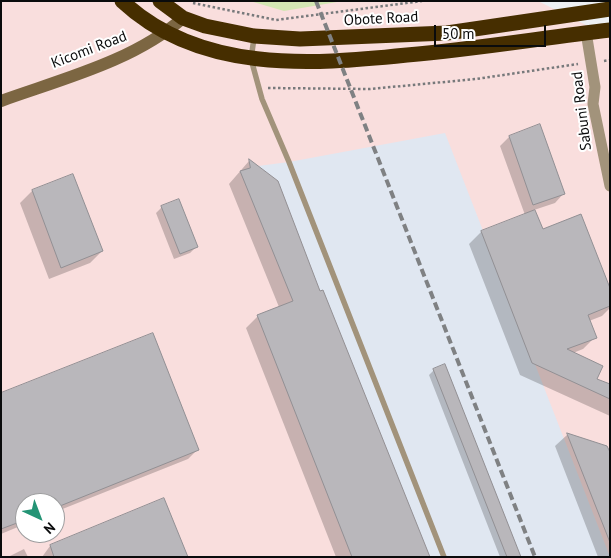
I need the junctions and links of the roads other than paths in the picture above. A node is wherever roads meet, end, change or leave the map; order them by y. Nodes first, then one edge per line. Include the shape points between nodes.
1 (122, 1) edge
2 (160, 1) edge
3 (610, 9) edge
4 (183, 18) junction
5 (610, 30) edge
6 (586, 32) junction
7 (166, 33) junction
8 (254, 36) junction
9 (250, 59) junction
10 (1, 101) edge
11 (610, 186) edge
12 (444, 557) edge

1 - 7 highway
2 - 4 highway, Obote Road
3 - 8 highway, Obote Road via 447,33 308,39
4 - 7 main road, Kicomi Road
4 - 8 highway, Obote Road
5 - 6 highway
6 - 9 highway via 448,52 341,62
6 - 11 street, Sabuni Road via 595,87 593,104
7 - 9 highway
7 - 10 main road, Kicomi Road via 130,53
8 - 9 lane
9 - 12 lane

